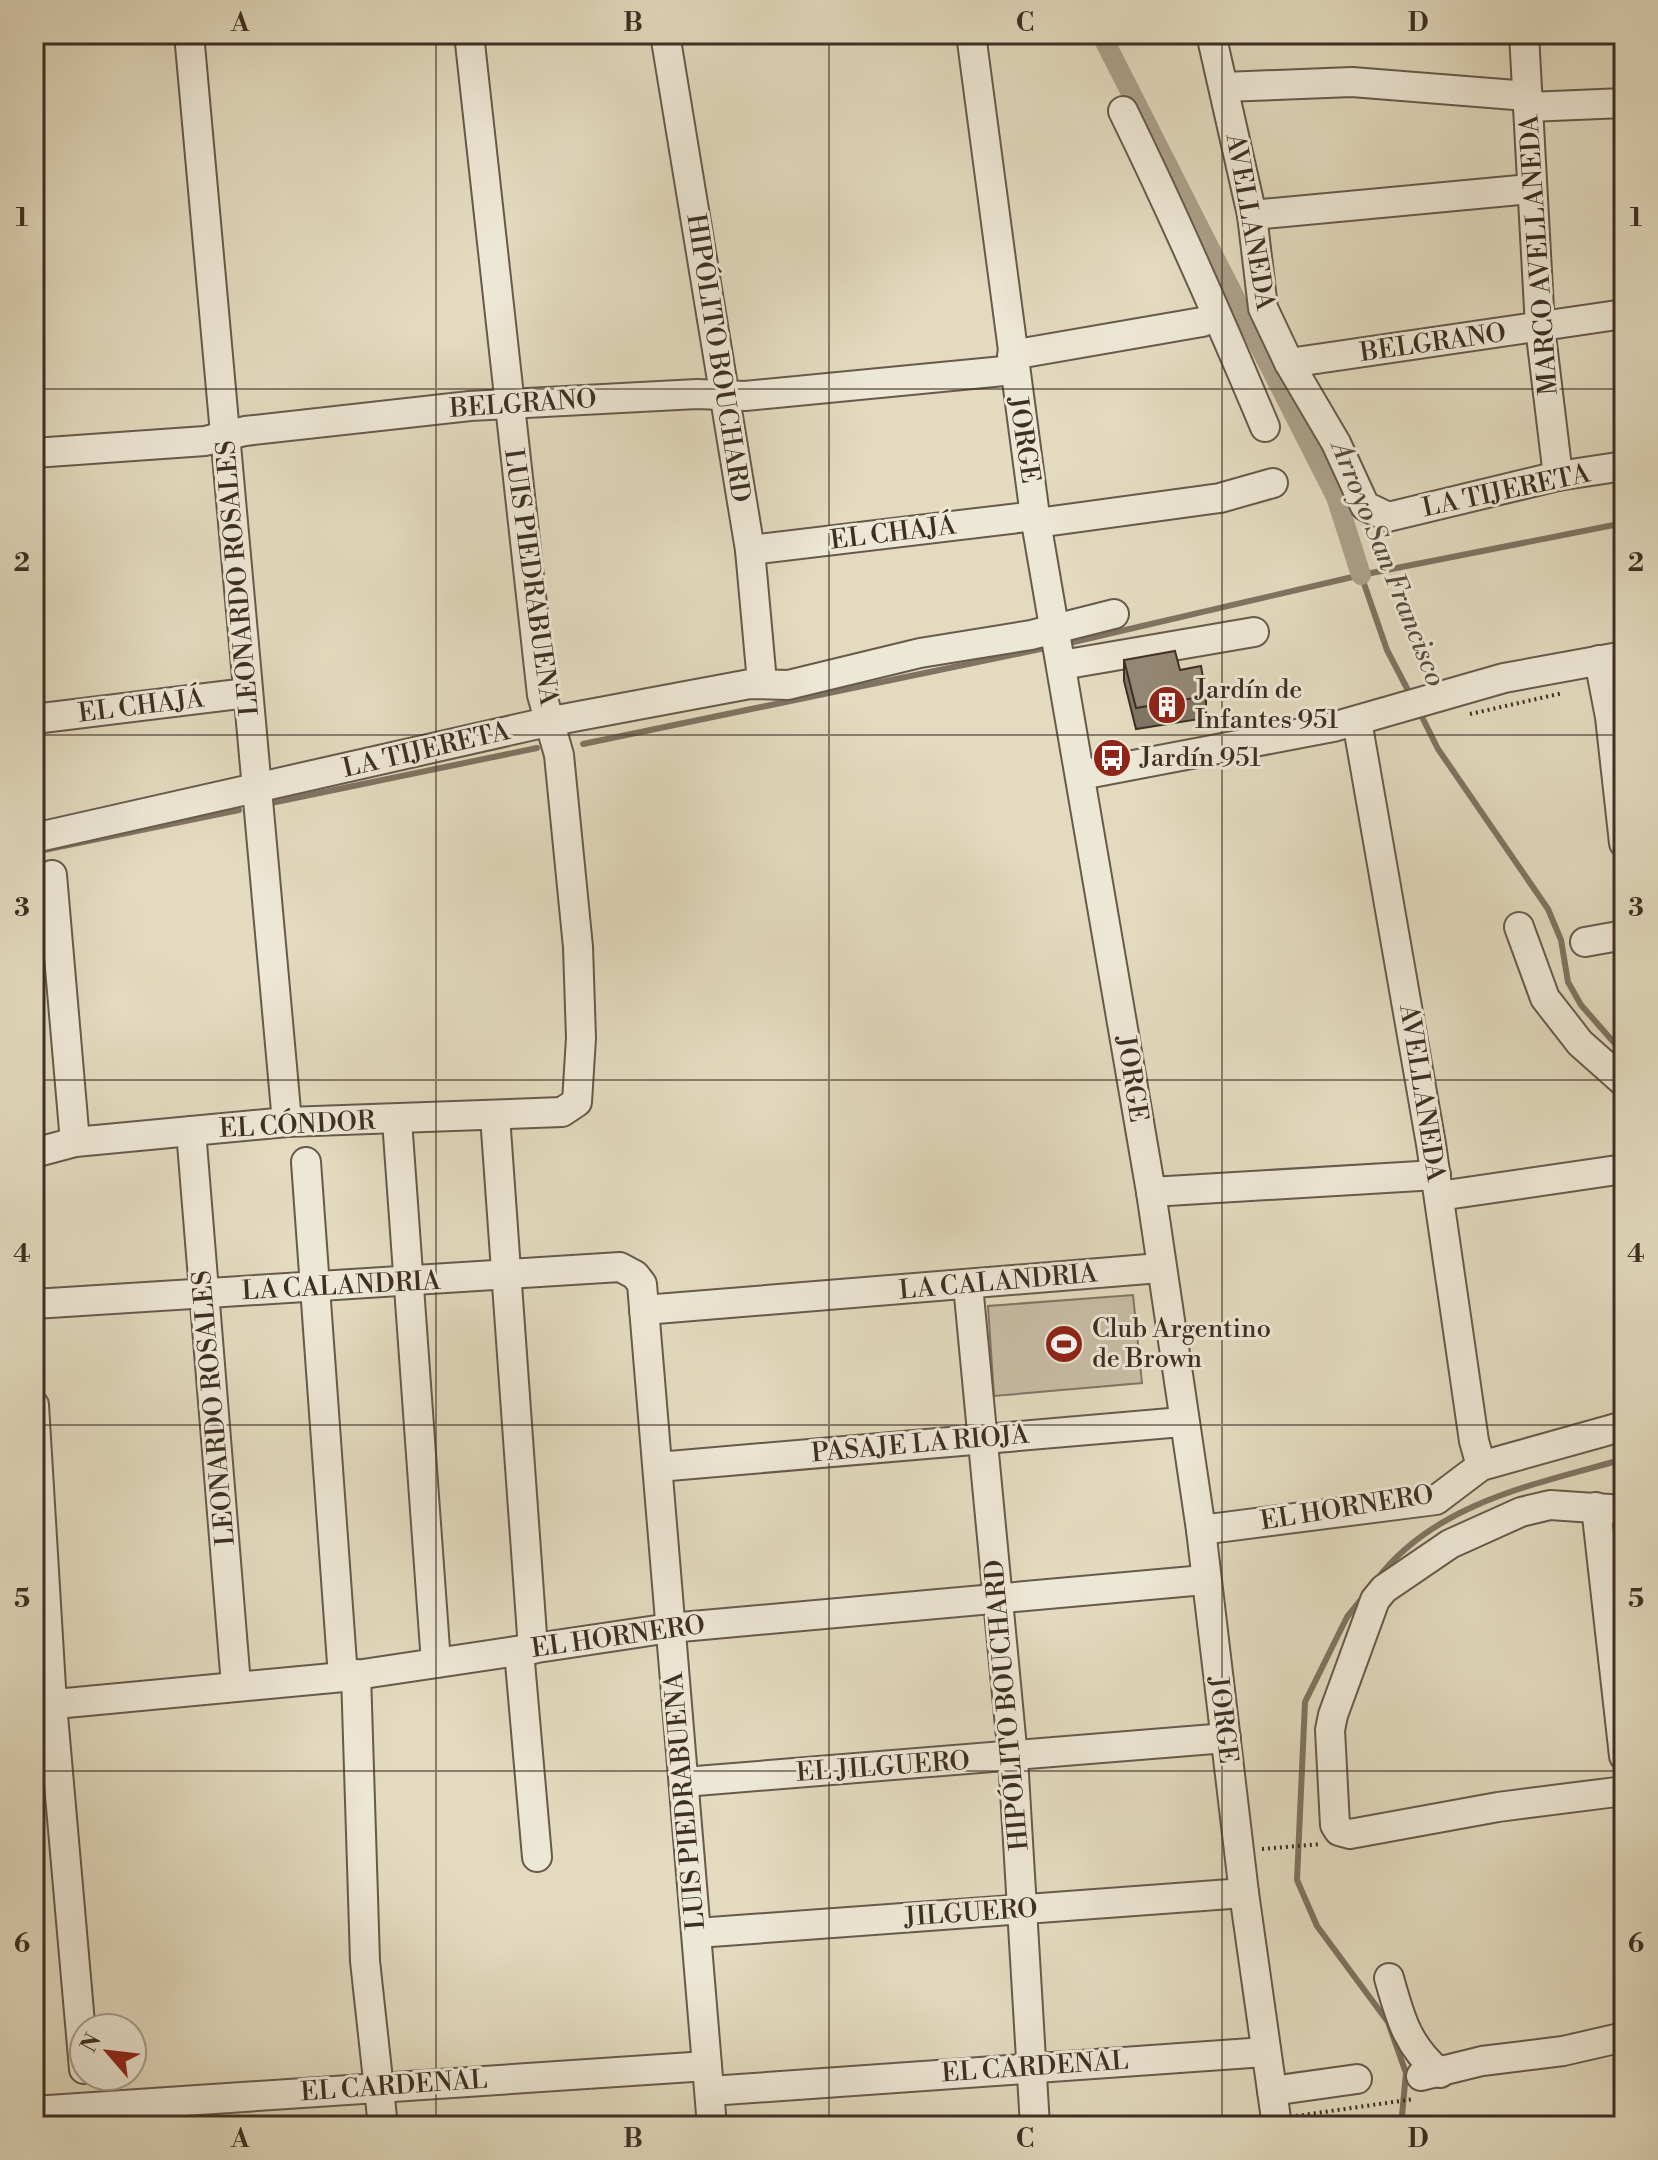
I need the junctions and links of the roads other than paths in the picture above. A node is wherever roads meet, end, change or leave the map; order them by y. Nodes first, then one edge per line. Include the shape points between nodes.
1 (189, 34) edge
2 (469, 34) edge
3 (665, 34) edge
4 (971, 34) edge
5 (1211, 34) edge
6 (1524, 34) edge
7 (1224, 87) junction
8 (1528, 102) junction
9 (1624, 103) edge
10 (1123, 111) dead end
11 (1530, 189) junction
12 (1252, 215) junction
13 (1624, 314) edge
14 (1215, 317) junction
15 (1540, 327) junction
16 (1013, 362) junction
17 (1289, 363) junction
18 (723, 395) junction
19 (508, 404) junction
20 (1265, 427) dead end
21 (226, 436) junction
22 (34, 453) edge
23 (1624, 466) edge
24 (1558, 476) junction
25 (1273, 483) dead end
26 (1388, 517) joint
27 (1036, 520) junction
28 (750, 550) junction
29 (1114, 614) dead end
30 (1254, 632) dead end
31 (1059, 646) junction
32 (1612, 658) edge
33 (762, 682) junction
34 (247, 693) junction
35 (1369, 718) junction
36 (34, 719) edge
37 (552, 721) junction
38 (1081, 775) junction
39 (255, 789) junction
40 (34, 838) edge
41 (1624, 843) edge
42 (52, 875) dead end
43 (1519, 927) dead end
44 (1624, 935) edge
45 (1585, 942) dead end
46 (1624, 1082) edge
47 (562, 1112) joint
48 (495, 1116) junction
49 (397, 1120) junction
50 (287, 1122) junction
51 (191, 1131) junction
52 (75, 1142) junction
53 (34, 1153) edge
54 (306, 1162) dead end
55 (1624, 1169) edge
56 (1438, 1185) junction
57 (1151, 1192) junction
58 (1160, 1268) junction
59 (504, 1276) junction
60 (409, 1283) junction
61 (968, 1285) junction
62 (316, 1287) junction
63 (205, 1293) junction
64 (643, 1297) junction
65 (34, 1304) edge
66 (34, 1405) edge
67 (1182, 1422) junction
68 (1624, 1426) edge
69 (985, 1438) junction
70 (1481, 1466) junction
71 (658, 1467) junction
72 (1610, 1509) edge
73 (1201, 1530) junction
74 (1204, 1580) junction
75 (999, 1599) junction
76 (670, 1628) junction
77 (526, 1650) junction
78 (436, 1663) junction
79 (349, 1675) junction
80 (236, 1685) junction
81 (43, 1705) edge
82 (1226, 1738) junction
83 (1624, 1756) edge
84 (1013, 1758) junction
85 (684, 1782) junction
86 (1624, 1791) edge
87 (537, 1857) dead end
88 (1244, 1893) junction
89 (1023, 1909) junction
90 (697, 1933) junction
91 (1389, 1978) dead end
92 (78, 2012) edge
93 (1624, 2037) edge
94 (1265, 2052) junction
95 (1033, 2066) junction
96 (708, 2079) junction
97 (1357, 2079) dead end
98 (378, 2086) junction
99 (86, 2092) edge
100 (1274, 2107) edge
101 (34, 2111) edge
102 (88, 2117) edge
103 (383, 2126) edge
104 (712, 2126) edge
105 (1035, 2126) edge

1 - 21 street, LEONARDO ROSALES
2 - 19 street, LUIS PIEDRABUENA
3 - 18 street, HIPÓLITO BOUCHARD
4 - 16 street, JORGE
5 - 7 street, AVELLANEDA
6 - 8 street, MARCO AVELLANEDA
7 - 8 street via 1352,82
7 - 12 street, AVELLANEDA
8 - 9 street
8 - 11 street, MARCO AVELLANEDA
10 - 14 street via 1194,257
11 - 12 street
11 - 15 street, MARCO AVELLANEDA
12 - 17 street, AVELLANEDA via 1263,308
13 - 15 street, BELGRANO
14 - 16 street, BELGRANO
14 - 20 street
15 - 17 street, BELGRANO
15 - 24 street, MARCO AVELLANEDA
16 - 18 street, BELGRANO
16 - 27 street, JORGE
17 - 26 street, AVELLANEDA via 1365,506
18 - 19 street, BELGRANO
18 - 28 street, HIPÓLITO BOUCHARD
19 - 21 street, BELGRANO
19 - 37 street, LUIS PIEDRABUENA via 542,695
21 - 22 street, BELGRANO
21 - 34 street, LEONARDO ROSALES
23 - 24 street, LA TIJERETA
24 - 26 street, LA TIJERETA
25 - 27 street, EL CHAJÁ via 1229,497
27 - 28 street, EL CHAJÁ
27 - 31 street, JORGE
28 - 33 street, HIPÓLITO BOUCHARD
29 - 31 street
30 - 31 street
31 - 33 street, LA TIJERETA via 920,653 788,685
31 - 38 street, JORGE
32 - 35 street via 1452,691
32 - 41 street via 1610,717
33 - 37 street, LA TIJERETA
34 - 36 street, EL CHAJÁ
34 - 39 street, LEONARDO ROSALES
35 - 38 street
35 - 56 street, AVELLANEDA
37 - 39 street, LA TIJERETA
37 - 47 street, LUIS PIEDRABUENA via 578,947 581,1038 577,1102
38 - 57 street, JORGE
39 - 40 street, LA TIJERETA
39 - 50 street, LEONARDO ROSALES
42 - 52 street
43 - 46 street via 1545,998 1580,1043
44 - 45 street
47 - 48 street, EL CÓNDOR
48 - 49 street, EL CÓNDOR
48 - 59 street
49 - 50 street, EL CÓNDOR
49 - 60 street
50 - 51 street, EL CÓNDOR
51 - 52 street, EL CÓNDOR
51 - 63 street, LEONARDO ROSALES
52 - 53 street, EL CÓNDOR
54 - 62 street
55 - 56 street
56 - 57 street
56 - 70 street, AVELLANEDA
57 - 58 street, JORGE
58 - 61 street, LA CALANDRIA
58 - 67 street, JORGE
59 - 60 street, LA CALANDRIA
59 - 64 street, LA CALANDRIA via 620,1267 635,1275
59 - 77 street
60 - 62 street, LA CALANDRIA
60 - 78 street
61 - 64 street, LA CALANDRIA
61 - 69 street, HIPÓLITO BOUCHARD
62 - 63 street, LA CALANDRIA
62 - 79 street
63 - 65 street, LA CALANDRIA
63 - 80 street, LEONARDO ROSALES
64 - 71 street, LUIS PIEDRABUENA
66 - 81 street
67 - 69 street, PASAJE LA RIOJA
67 - 73 street, JORGE
68 - 70 street, EL HORNERO
69 - 71 street, PASAJE LA RIOJA
69 - 75 street, HIPÓLITO BOUCHARD
70 - 73 street, EL HORNERO via 1436,1500
71 - 76 street, LUIS PIEDRABUENA
72 - 83 street
72 - 86 street, EL HORNERO via 1550,1505 1521,1512 1450,1544 1384,1589 1375,1600 1330,1730 1335,1825 1350,1834
73 - 74 street, JORGE
74 - 75 street, EL HORNERO
74 - 82 street, JORGE
75 - 76 street, EL HORNERO
75 - 84 street, HIPÓLITO BOUCHARD
76 - 77 street, EL HORNERO
76 - 85 street, LUIS PIEDRABUENA
77 - 78 street, EL HORNERO
77 - 87 street
78 - 79 street, EL HORNERO
79 - 80 street, EL HORNERO
79 - 98 street via 365,1961
80 - 81 street, EL HORNERO
81 - 92 street
82 - 84 street, EL JILGUERO
82 - 88 street, JORGE
84 - 85 street, EL JILGUERO
84 - 89 street, HIPÓLITO BOUCHARD
85 - 90 street, LUIS PIEDRABUENA
88 - 89 street, JILGUERO
88 - 94 street, JORGE
89 - 90 street, JILGUERO
89 - 95 street, HIPÓLITO BOUCHARD
90 - 96 street, LUIS PIEDRABUENA
91 - 93 street via 1426,2083 1482,2061
94 - 95 street, EL CARDENAL
94 - 100 street, JORGE
95 - 96 street, EL CARDENAL
95 - 105 street, HIPÓLITO BOUCHARD
96 - 98 street, EL CARDENAL
96 - 104 street, LUIS PIEDRABUENA
97 - 100 street
98 - 102 street, EL CARDENAL
98 - 103 street
99 - 102 street
101 - 102 street, EL CARDENAL

